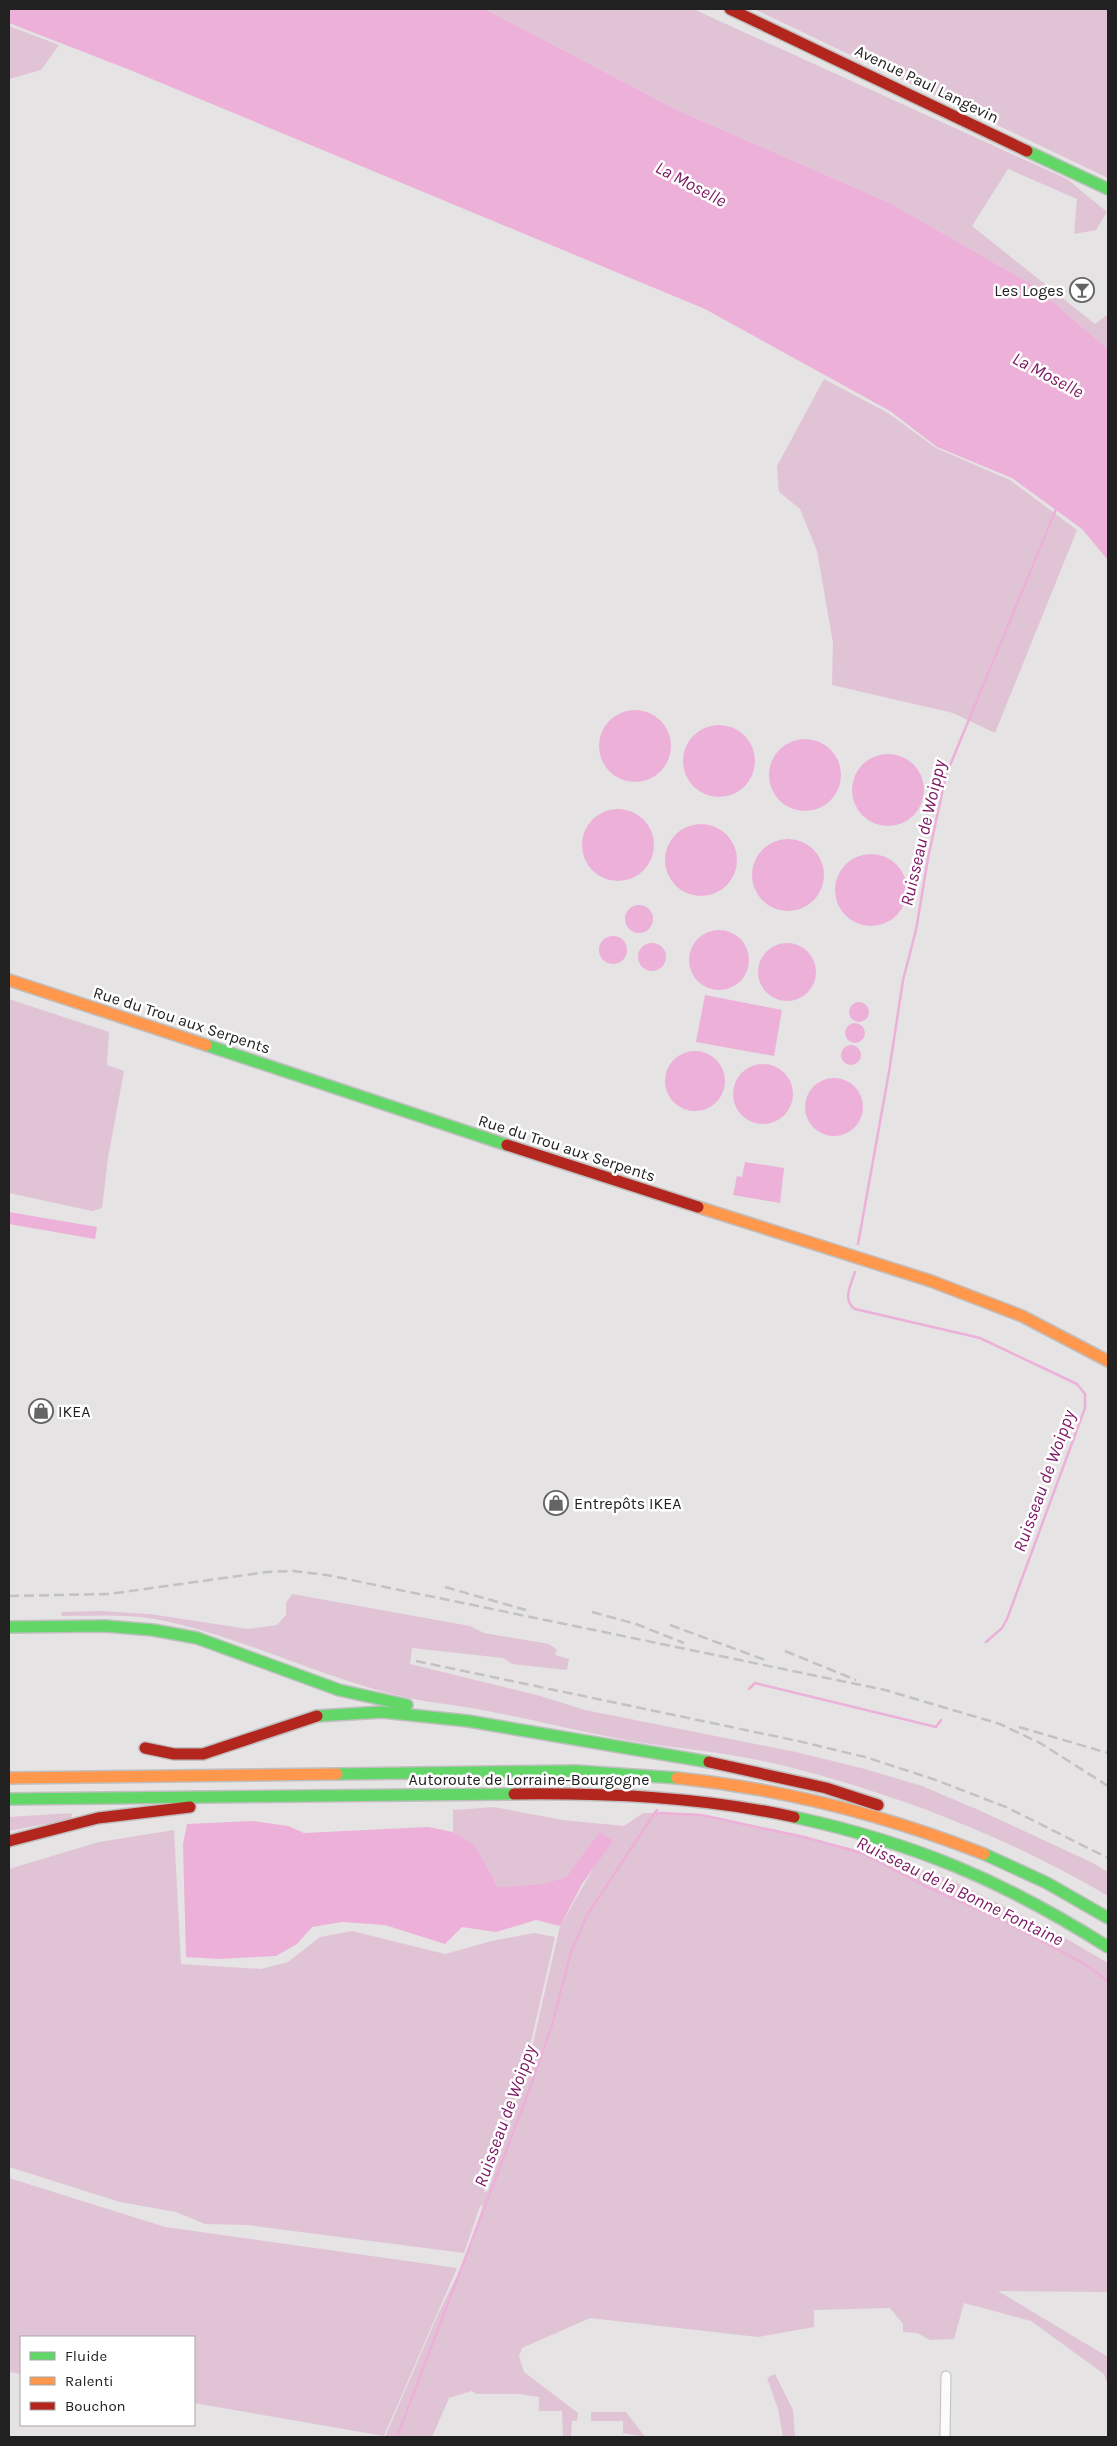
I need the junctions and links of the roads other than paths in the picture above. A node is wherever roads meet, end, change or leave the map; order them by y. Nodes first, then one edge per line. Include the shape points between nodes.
1 (730, 9) edge
2 (1108, 189) edge
3 (9, 980) edge
4 (1108, 1361) edge
5 (9, 1627) edge
6 (468, 1721) junction
7 (145, 1748) dead end
8 (9, 1778) edge
9 (218, 1797) junction
10 (9, 1799) edge
11 (940, 1837) junction
12 (9, 1841) edge
13 (1108, 1918) edge
14 (1108, 1947) edge
15 (946, 2376) dead end
16 (945, 2437) edge

1 - 2 main road, Avenue Paul Langevin
3 - 4 main road, Rue du Trou aux Serpents via 587,1172 939,1284 1030,1320
5 - 6 main road via 105,1626 197,1638 339,1690
6 - 7 main road via 382,1712 324,1714 203,1754 174,1754
6 - 11 main road via 719,1764 818,1786 875,1804
8 - 11 main road, Autoroute de Lorraine-Bourgogne via 635,1772 686,1776 780,1791 875,1815
9 - 10 main road, Autoroute de Lorraine-Bourgogne
9 - 12 main road via 204,1806 120,1815
9 - 14 main road, Autoroute de Lorraine-Bourgogne via 594,1793 662,1796 744,1807 892,1842 967,1869 1048,1909
11 - 13 main road, Autoroute de Lorraine-Bourgogne via 1010,1866
15 - 16 street

